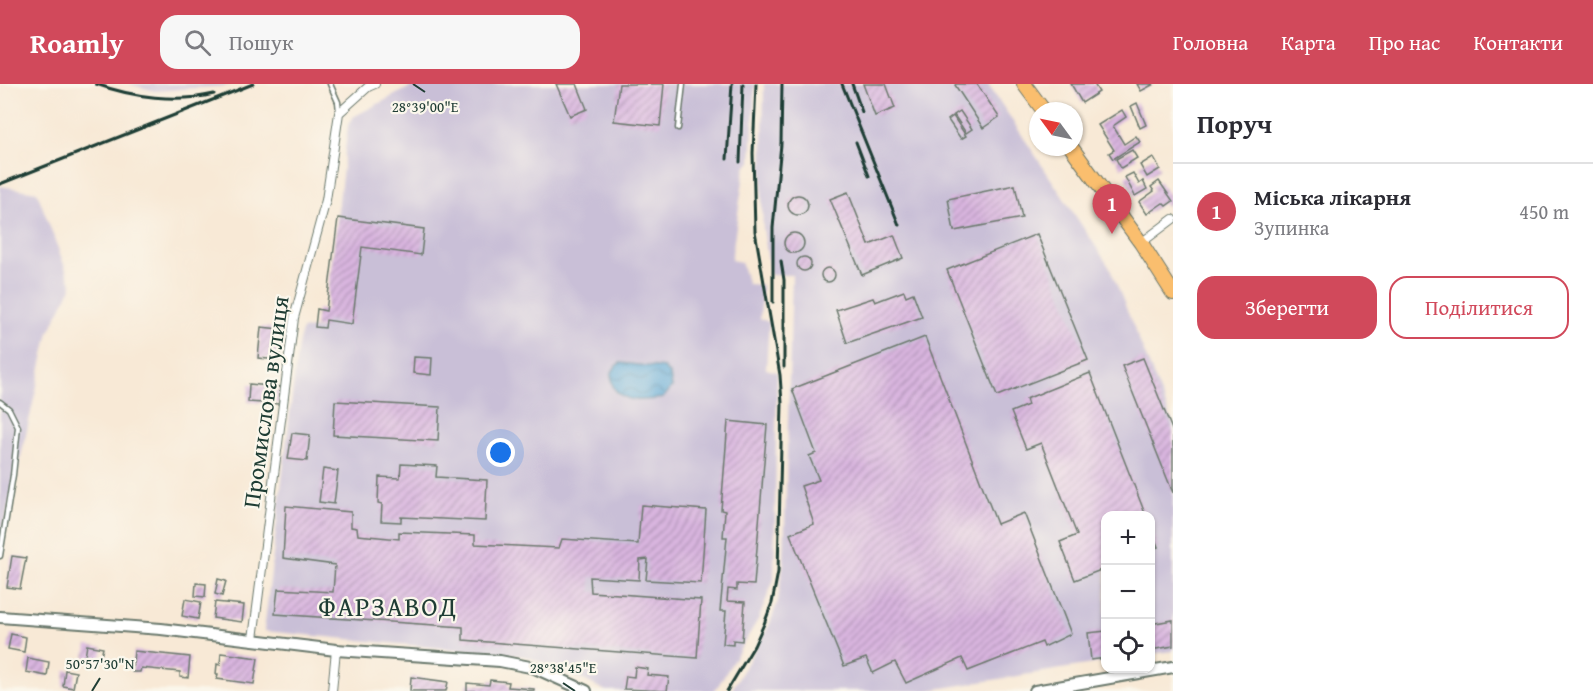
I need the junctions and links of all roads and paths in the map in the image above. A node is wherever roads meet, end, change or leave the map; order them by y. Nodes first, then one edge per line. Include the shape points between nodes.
1 (330, 84) edge
2 (375, 84) edge
3 (683, 84) edge
4 (1024, 84) edge
5 (1037, 102) edge
6 (339, 113) junction
7 (678, 128) dead end
8 (1078, 156) edge
9 (1173, 219) edge
10 (1141, 243) junction
11 (1173, 292) edge
12 (0, 402) edge
13 (0, 556) edge
14 (0, 617) edge
15 (253, 639) junction
16 (336, 650) junction
17 (1173, 667) edge
18 (332, 691) edge
19 (586, 691) edge
20 (1035, 691) edge

1 - 6 lane
2 - 6 street
3 - 7 lane
4 - 5 highway
6 - 15 street, Промислова вулиця via 326,200 294,318
8 - 10 highway
9 - 10 street
10 - 11 highway
12 - 13 lane via 9,408 18,427
14 - 15 street
15 - 16 street
16 - 18 street
16 - 19 street via 500,661 535,668
17 - 20 street

